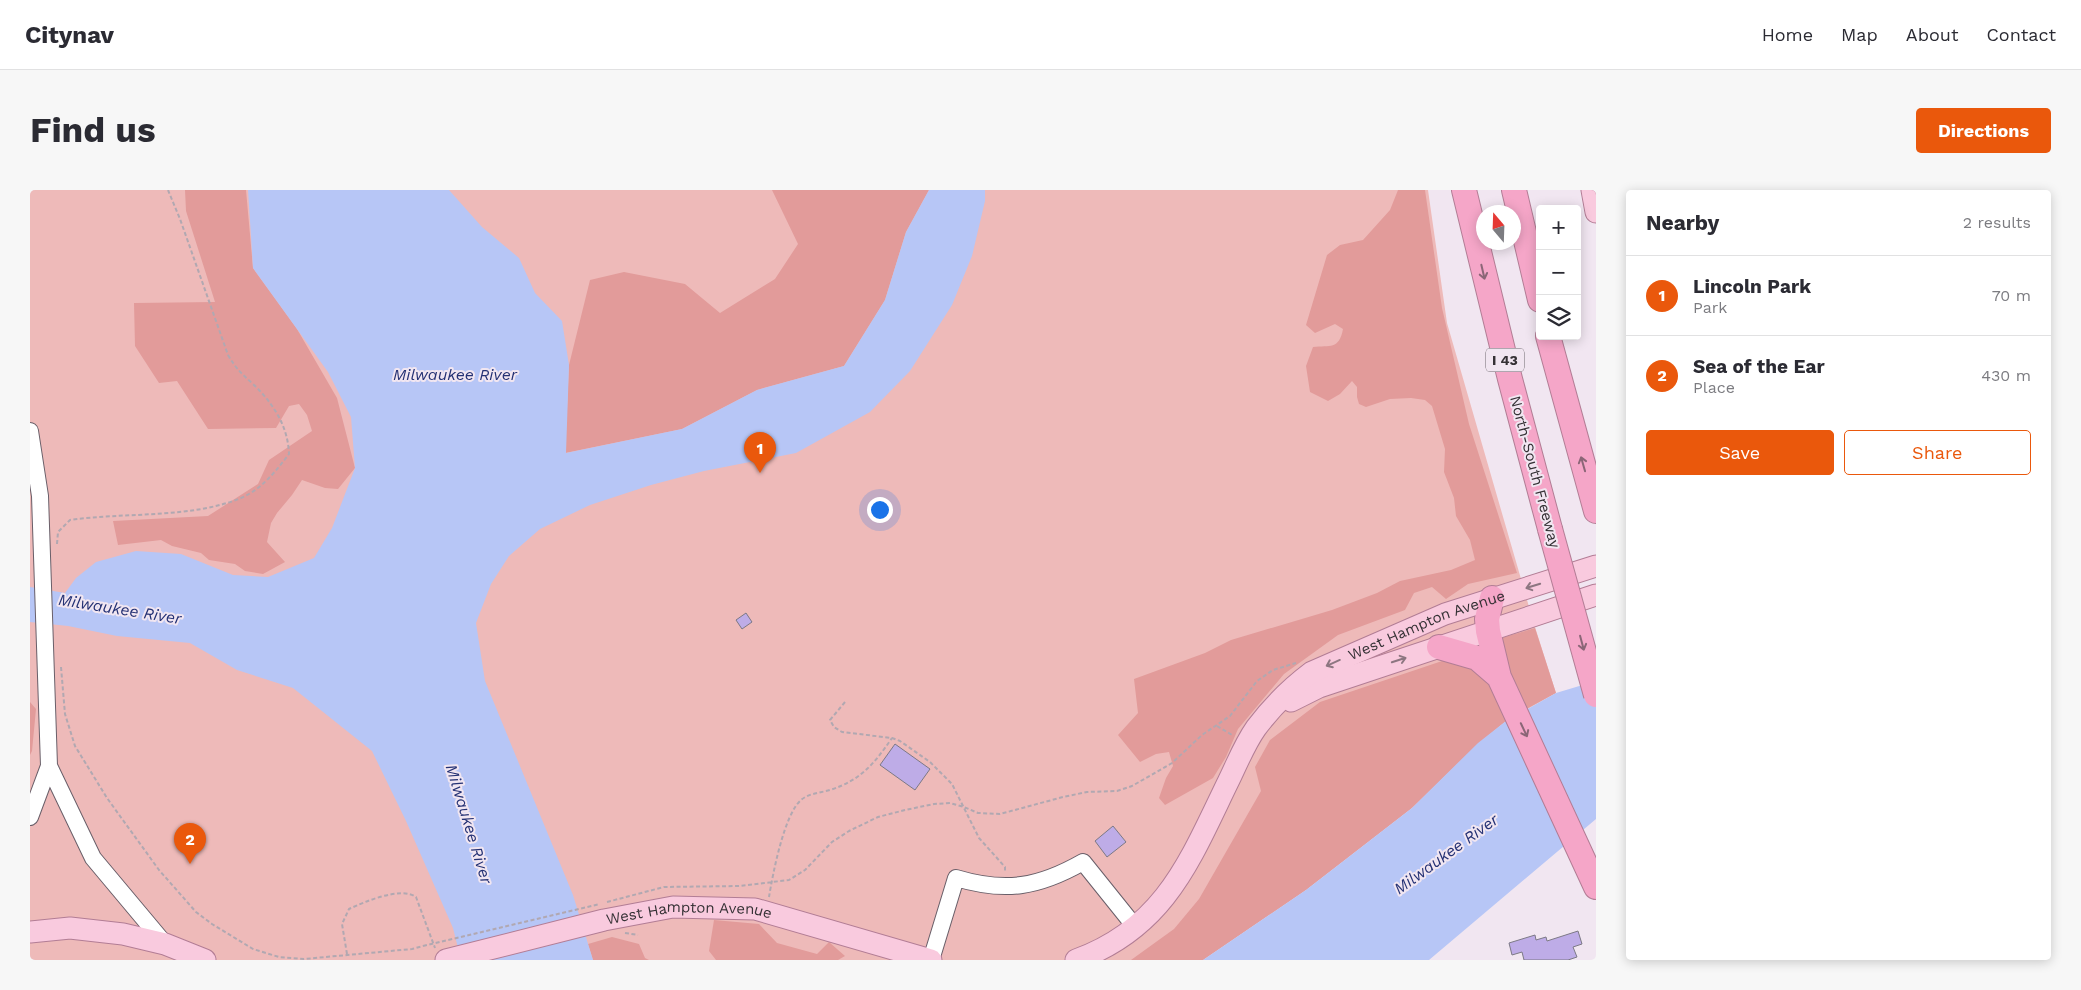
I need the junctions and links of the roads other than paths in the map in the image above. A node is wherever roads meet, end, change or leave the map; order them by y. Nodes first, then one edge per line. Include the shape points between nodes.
1 (1464, 190) edge
2 (1514, 190) edge
3 (1592, 190) edge
4 (1596, 212) edge
5 (1539, 295) edge
6 (1549, 340) edge
7 (30, 431) edge
8 (1596, 511) edge
9 (1596, 566) edge
10 (1596, 595) edge
11 (1492, 598) junction
12 (1488, 631) junction
13 (1439, 647) junction
14 (1502, 681) junction
15 (1596, 695) edge
16 (1273, 710) junction
17 (49, 766) junction
18 (30, 817) edge
19 (1593, 880) edge
20 (1136, 928) junction
21 (30, 932) edge
22 (166, 944) junction
23 (205, 960) edge
24 (446, 960) edge
25 (931, 960) edge
26 (1076, 960) edge

1 -> 15 highway, North-South Freeway / I 43, bridge via 1510,379
2 - 5 highway
3 - 4 main road
8 -> 6 highway
7 - 17 street via 49,551 53,660
9 -> 11 main road, West Hampton Avenue
10 - 12 main road, West Hampton Avenue
11 - 12 highway via 1486,619
11 -> 16 main road, West Hampton Avenue via 1445,614 1312,672
12 - 13 main road, West Hampton Avenue
12 - 14 highway
13 - 14 highway via 1477,658
16 -> 13 main road, West Hampton Avenue via 1319,687
14 -> 19 highway
16 - 20 main road, West Hampton Avenue via 1246,744 1186,868 1162,902
17 - 18 street
17 - 22 street via 93,858
20 - 25 street via 1083,862 1058,876 1033,884 1007,887 956,878
20 - 26 main road, West Hampton Avenue
21 - 22 main road via 70,928 123,934
22 - 23 main road
24 - 25 main road, West Hampton Avenue via 602,912 674,907 755,909

